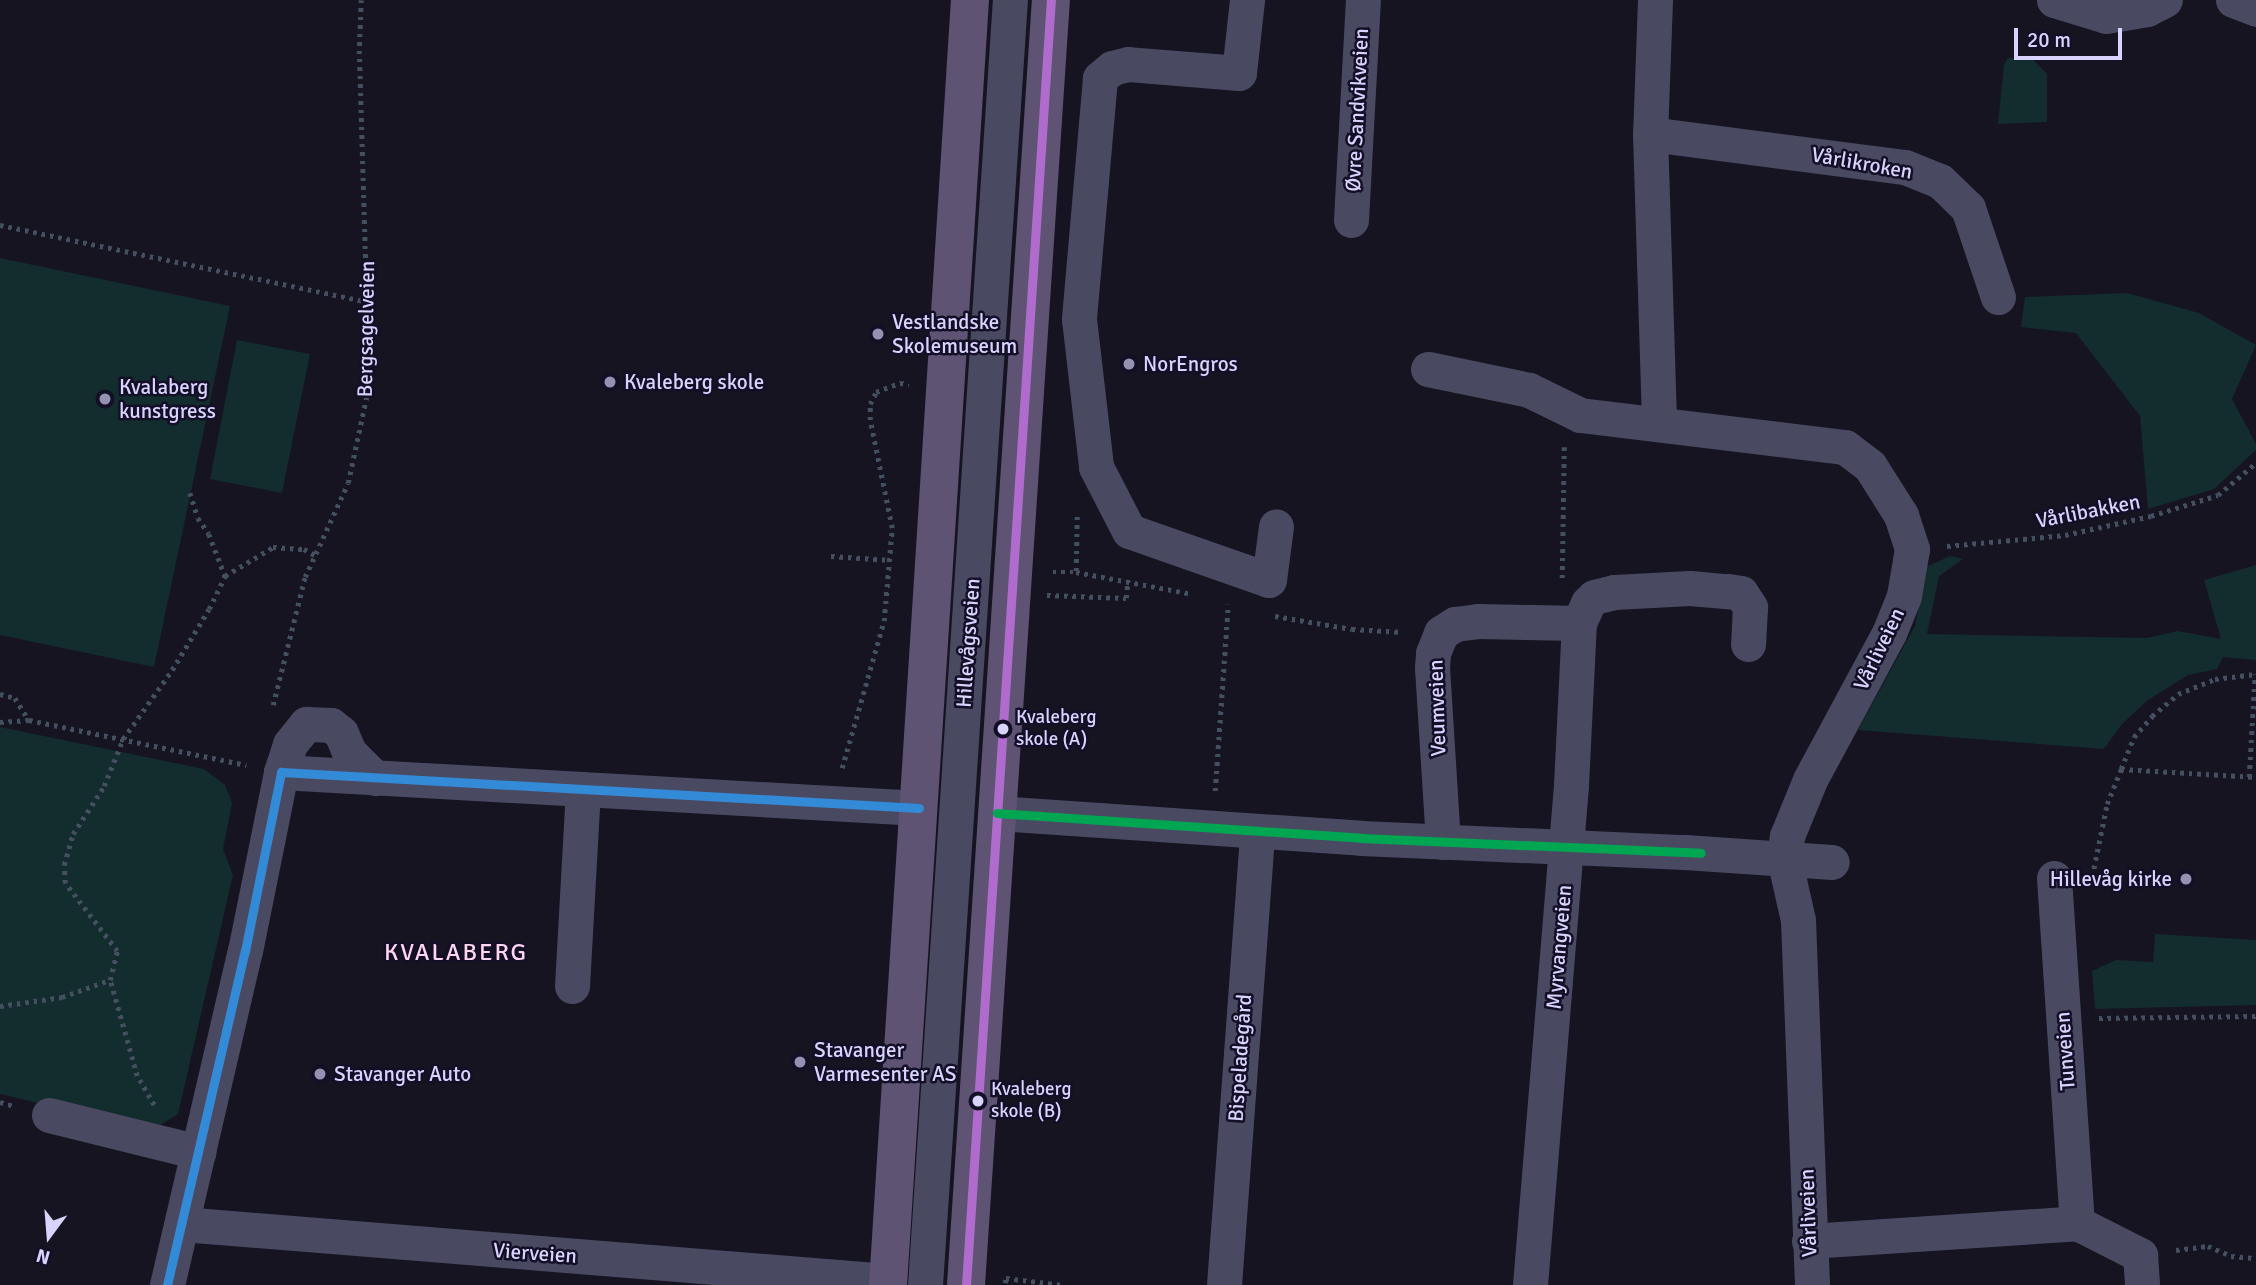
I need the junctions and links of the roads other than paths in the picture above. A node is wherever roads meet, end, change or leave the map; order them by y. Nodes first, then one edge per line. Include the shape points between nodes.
1 (970, 0) edge
2 (1010, 0) edge
3 (1051, 0) edge
4 (1247, 0) edge
5 (1363, 0) edge
6 (1655, 0) edge
7 (2054, 0) edge
8 (2165, 0) edge
9 (2233, 0) edge
10 (2256, 9) edge
11 (1650, 134) junction
12 (1352, 220) dead end
13 (1998, 297) dead end
14 (1028, 313) junction
15 (1079, 319) junction
16 (1428, 369) dead end
17 (1659, 424) junction
18 (1276, 526) dead end
19 (1582, 616) junction
20 (1748, 644) dead end
21 (281, 772) junction
22 (375, 778) junction
23 (583, 789) junction
24 (919, 808) junction
25 (997, 813) junction
26 (1258, 832) junction
27 (1443, 842) junction
28 (1567, 848) junction
29 (1784, 858) junction
30 (1832, 862) dead end
31 (2054, 878) dead end
32 (572, 986) dead end
33 (49, 1115) dead end
34 (199, 1152) junction
35 (2077, 1223) junction
36 (183, 1224) junction
37 (1809, 1241) junction
38 (789, 1279) edge
39 (900, 1284) edge
40 (167, 1285) edge
41 (966, 1285) edge
42 (1224, 1285) edge
43 (1530, 1285) edge
44 (1812, 1285) edge
45 (2143, 1285) edge

1 - 24 main road, Hillevågsveien
2 - 39 street, Hillevågsveien
3 - 14 main road, Hillevågsveien
4 - 15 street via 1239,73 1129,64 1112,68 1100,78
5 - 12 street, Øvre Sandvikveien
6 - 11 street
7 - 8 street via 2106,16 2147,9
9 - 10 street
11 - 13 street, Vårlikroken via 1893,165 1940,181 1968,208
11 - 17 street
14 - 15 street
14 - 25 main road, Hillevågsveien
15 - 18 street via 1096,467 1129,531 1269,580
16 - 17 street, Vårliveien via 1529,390 1571,413
17 - 29 street, Vårliveien via 1845,447 1870,466 1886,490 1901,515 1912,549 1905,596 1810,779 1787,836
19 - 20 street via 1594,597 1615,592 1690,588 1741,593 1750,607
19 - 27 street, Veumveien via 1478,621 1455,624 1441,633 1432,668
19 - 28 street, Myrvangveien
21 - 22 street
21 - 22 street via 298,732 306,724 319,723 341,733 349,752
21 - 34 street
22 - 23 street
23 - 24 street
23 - 32 street
24 - 39 main road, Hillevågsveien
25 - 26 street
25 - 41 main road, Hillevågsveien
26 - 27 street
26 - 42 street, Bispeladegård
27 - 28 street
28 - 29 street
28 - 43 street, Myrvangveien
29 - 30 street
29 - 37 street, Vårliveien via 1798,920
31 - 35 street, Tunveien
33 - 34 street
34 - 36 street
35 - 37 street
35 - 45 street via 2140,1255
36 - 38 street, Vierveien
36 - 40 street
37 - 44 street, Vårliveien
38 - 39 street, Vierveien

